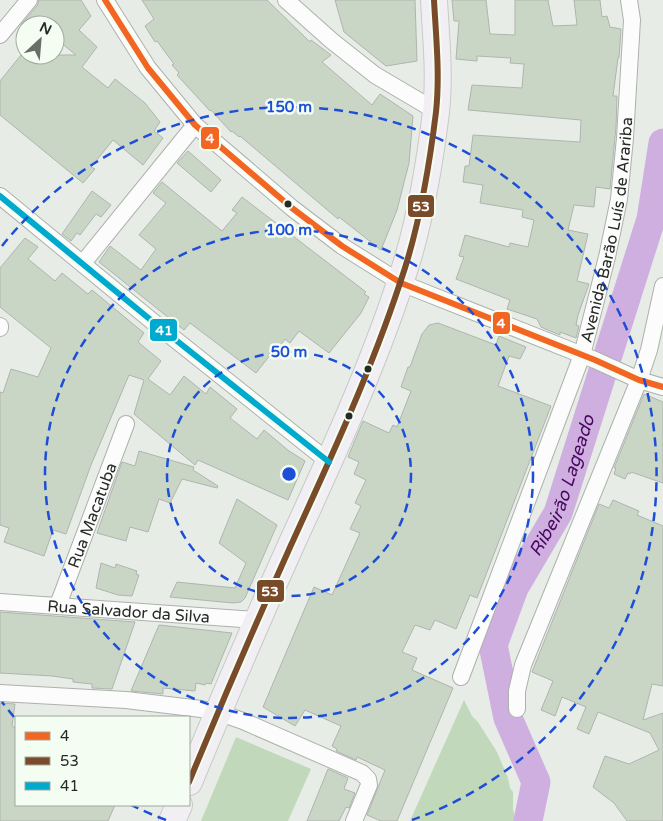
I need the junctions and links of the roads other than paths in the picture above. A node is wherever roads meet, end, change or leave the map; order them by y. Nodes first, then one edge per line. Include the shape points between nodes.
1 (29, 0) edge
2 (105, 0) edge
3 (434, 0) edge
4 (629, 0) edge
5 (289, 2) edge
6 (0, 36) edge
7 (436, 111) junction
8 (195, 125) junction
9 (0, 196) edge
10 (83, 263) junction
11 (401, 283) junction
12 (663, 286) edge
13 (588, 357) junction
14 (633, 377) junction
15 (663, 387) edge
16 (126, 424) dead end
17 (329, 462) junction
18 (0, 602) edge
19 (58, 604) junction
20 (257, 620) junction
21 (461, 677) dead end
22 (0, 694) edge
23 (517, 709) dead end
24 (218, 712) junction
25 (190, 780) edge
26 (179, 806) edge
27 (172, 821) edge
28 (354, 821) edge

1 - 6 street
2 - 8 street via 148,68
3 - 7 main road
4 - 13 street, Avenida Barão Luís de Arariba via 632,20 619,199
5 - 7 street via 375,75
7 - 11 main road via 416,226
8 - 10 street
8 - 11 street via 292,208 342,246
9 - 10 street
10 - 17 street
11 - 13 street
11 - 17 main road
12 - 14 street via 649,350
13 - 14 street
13 - 21 street, Avenida Barão Luís de Arariba
14 - 15 street
14 - 23 street via 523,665 517,690
16 - 19 street, Rua Macatuba
17 - 20 main road
18 - 19 street, Rua Salvador da Silva
19 - 20 street, Rua Salvador da Silva
20 - 24 main road
22 - 24 street via 126,700
24 - 25 main road
24 - 28 street via 362,773 370,785
26 - 27 main road

